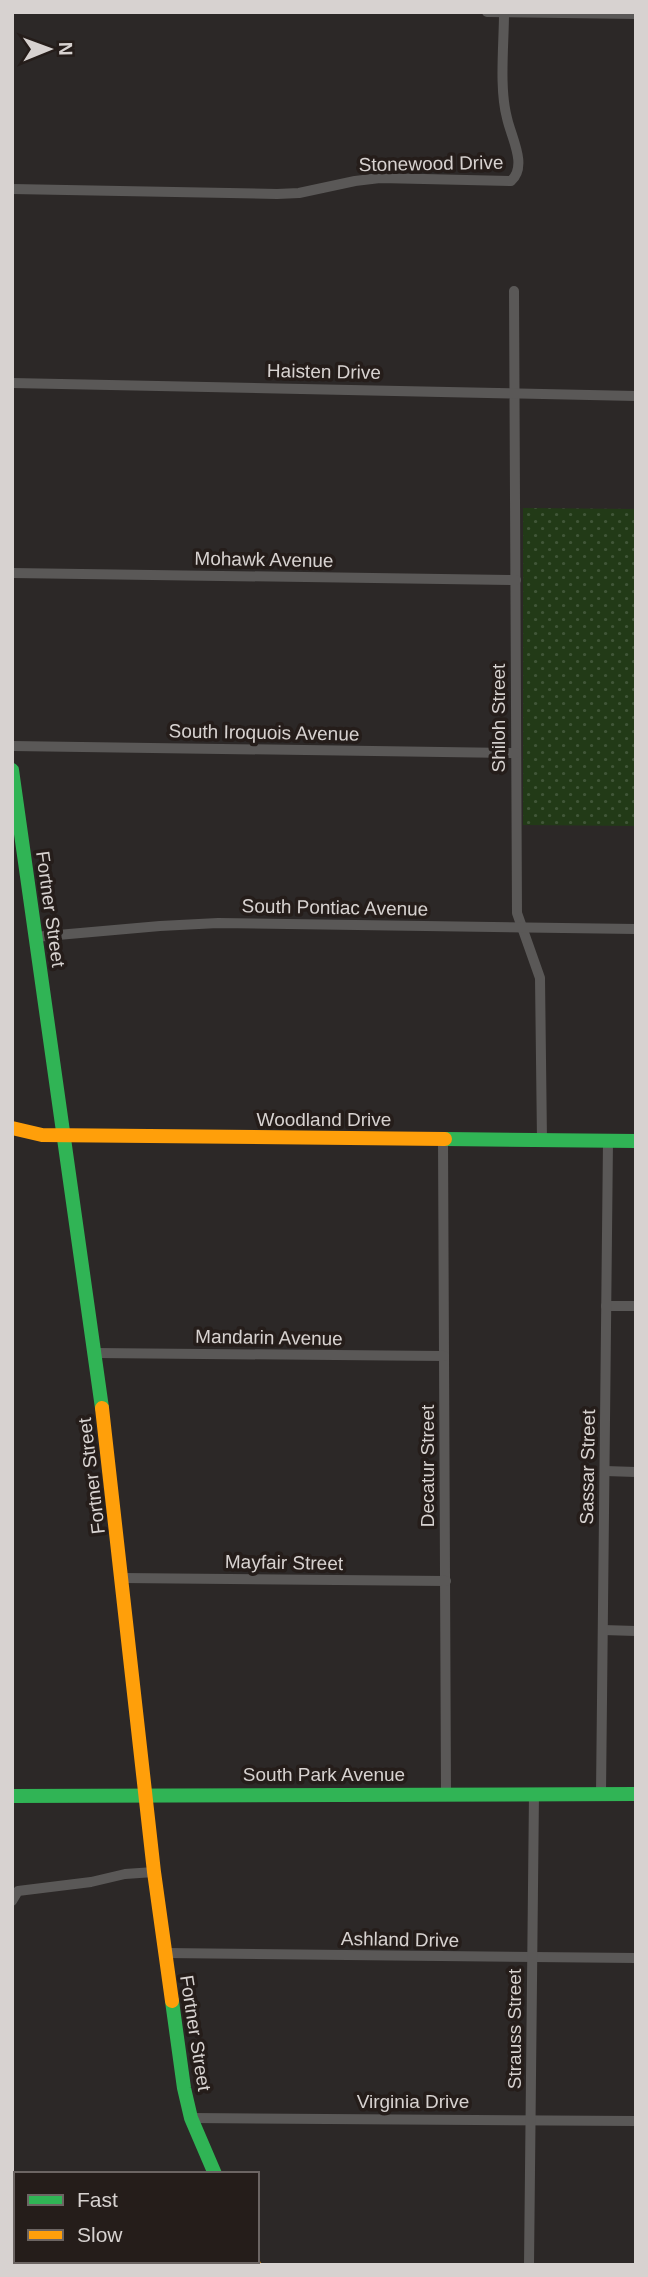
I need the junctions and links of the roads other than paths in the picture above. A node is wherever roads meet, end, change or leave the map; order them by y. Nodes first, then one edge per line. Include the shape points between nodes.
1 (487, 12) edge
2 (504, 13) edge
3 (636, 14) edge
4 (12, 189) edge
5 (514, 291) dead end
6 (12, 383) edge
7 (515, 393) junction
8 (636, 396) edge
9 (12, 573) edge
10 (516, 580) junction
11 (12, 746) edge
12 (516, 753) junction
13 (12, 770) edge
14 (521, 927) junction
15 (636, 929) edge
16 (35, 937) junction
17 (12, 1128) edge
18 (63, 1135) junction
19 (443, 1139) junction
20 (542, 1140) junction
21 (608, 1141) junction
22 (636, 1141) edge
23 (606, 1306) junction
24 (636, 1306) edge
25 (94, 1353) junction
26 (444, 1356) junction
27 (605, 1471) junction
28 (636, 1472) edge
29 (122, 1578) junction
30 (446, 1581) junction
31 (603, 1630) junction
32 (636, 1631) edge
33 (446, 1793) junction
34 (534, 1793) junction
35 (601, 1793) junction
36 (145, 1794) junction
37 (636, 1794) edge
38 (12, 1796) edge
39 (154, 1872) junction
40 (12, 1901) edge
41 (165, 1953) junction
42 (531, 1957) junction
43 (636, 1958) edge
44 (191, 2118) junction
45 (531, 2119) junction
46 (636, 2121) edge
47 (214, 2172) edge
48 (529, 2265) edge

1 - 2 street
2 - 3 street
2 - 4 street, Stonewood Drive via 504,106 518,157 518,171 511,181 380,178 277,194
5 - 7 street, Shiloh Street
6 - 7 street, Haisten Drive
7 - 8 street, Haisten Drive
7 - 10 street, Shiloh Street
9 - 10 street, Mohawk Avenue
10 - 12 street, Shiloh Street
11 - 12 street, South Iroquois Avenue
12 - 14 street, Shiloh Street via 517,913
13 - 16 street, Fortner Street
14 - 15 street, South Pontiac Avenue
14 - 16 street, South Pontiac Avenue via 218,923
14 - 20 street, Shiloh Street via 540,978
16 - 18 street, Fortner Street
17 - 18 street, Woodland Drive
18 - 19 street, Woodland Drive
18 - 25 street, Fortner Street
19 - 20 street, Woodland Drive
19 - 26 street, Decatur Street
20 - 21 street, Woodland Drive
21 - 22 street, Woodland Drive
21 - 23 street, Sassar Street
23 - 24 street
23 - 27 street, Sassar Street
25 - 26 street, Mandarin Avenue
25 - 29 street, Fortner Street
26 - 30 street, Decatur Street
27 - 28 street
27 - 31 street, Sassar Street
29 - 30 street, Mayfair Street
29 - 36 street, Fortner Street
30 - 33 street, Decatur Street
31 - 32 street
31 - 35 street, Sassar Street
33 - 34 street, South Park Avenue
33 - 36 street, South Park Avenue
34 - 35 street, South Park Avenue
34 - 42 street, Strauss Street
35 - 37 street, South Park Avenue
36 - 38 street, South Park Avenue
36 - 39 street, Fortner Street
39 - 40 street via 18,1891
39 - 41 street, Fortner Street
41 - 42 street, Ashland Drive
41 - 44 street, Fortner Street
42 - 43 street, Ashland Drive
42 - 45 street, Strauss Street
44 - 45 street, Virginia Drive
44 - 47 street, Fortner Street
45 - 46 street, Virginia Drive
45 - 48 street, Strauss Street

